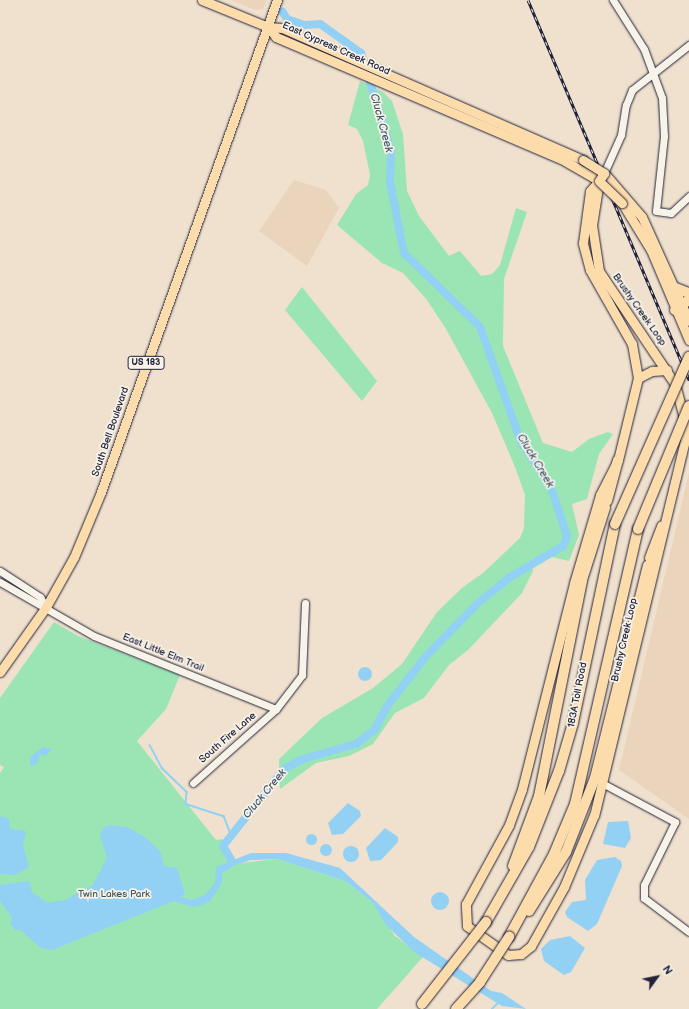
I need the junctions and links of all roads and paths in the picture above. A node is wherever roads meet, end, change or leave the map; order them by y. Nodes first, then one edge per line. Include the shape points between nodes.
1 (202, 0) edge
2 (277, 0) edge
3 (613, 0) edge
4 (268, 27) junction
5 (689, 46) edge
6 (655, 74) junction
7 (436, 100) junction
8 (605, 170) junction
9 (597, 187) junction
10 (689, 196) edge
11 (673, 287) junction
12 (689, 293) edge
13 (682, 305) edge
14 (689, 322) edge
15 (689, 340) edge
16 (689, 357) edge
17 (667, 370) junction
18 (638, 378) junction
19 (689, 406) edge
20 (618, 460) junction
21 (662, 526) junction
22 (0, 571) edge
23 (0, 582) edge
24 (306, 604) dead end
25 (46, 607) junction
26 (0, 672) edge
27 (276, 709) junction
28 (193, 783) dead end
29 (602, 784) junction
30 (496, 909) junction
31 (689, 932) edge
32 (511, 934) junction
33 (419, 1006) edge
34 (456, 1009) edge

1 - 4 main road
2 - 4 main road, US 183
3 - 6 street via 639,39
4 - 7 main road, East Cypress Creek Road via 282,28
4 - 7 main road, East Cypress Creek Road via 276,37 379,80
4 - 25 main road, South Bell Boulevard / US 183 via 102,492 74,557
5 - 6 street
6 - 8 street via 639,83 627,98 621,136
6 - 10 street via 664,124 656,211 671,213
7 - 8 main road, East Cypress Creek Road, bridge
7 - 9 main road, East Cypress Creek Road via 589,174
8 - 9 main road, bridge
8 - 11 main road, East Cypress Creek Road via 642,216
9 - 13 main road, East Cypress Creek Road, bridge via 622,203
9 - 17 main road, Brushy Creek Loop via 592,225 599,271
9 - 18 main road, Brushy Creek Loop via 586,209 583,243 590,270 632,344
11 - 12 highway
11 - 13 main road, East Cypress Creek Road
13 - 14 main road
13 - 15 main road
16 - 30 highway, 183A Toll Road, bridge via 657,422 615,524 573,723 559,771 529,847
17 - 18 main road via 652,371
17 - 21 main road, Brushy Creek Loop via 680,398 686,426 678,476
18 - 20 main road, Brushy Creek Loop
19 - 32 highway, bridge via 638,529 575,804 554,854
20 - 29 main road, Brushy Creek Loop via 600,495 576,576 522,789 509,824 466,904 465,919 473,932 508,955 521,954 531,946 581,848
20 - 30 highway via 582,580 539,796
21 - 29 main road, Brushy Creek Loop
21 - 32 highway via 649,562 605,742 582,815 541,897
22 - 25 street via 40,597
23 - 25 street
24 - 27 street, South Fire Lane via 302,675
25 - 26 main road, South Bell Boulevard / US 183
25 - 27 street, East Little Elm Trail via 94,636
27 - 28 street, South Fire Lane
29 - 31 street via 675,822 644,885 644,898
30 - 33 highway, 183A Toll Road, bridge
32 - 34 highway, bridge via 480,982

